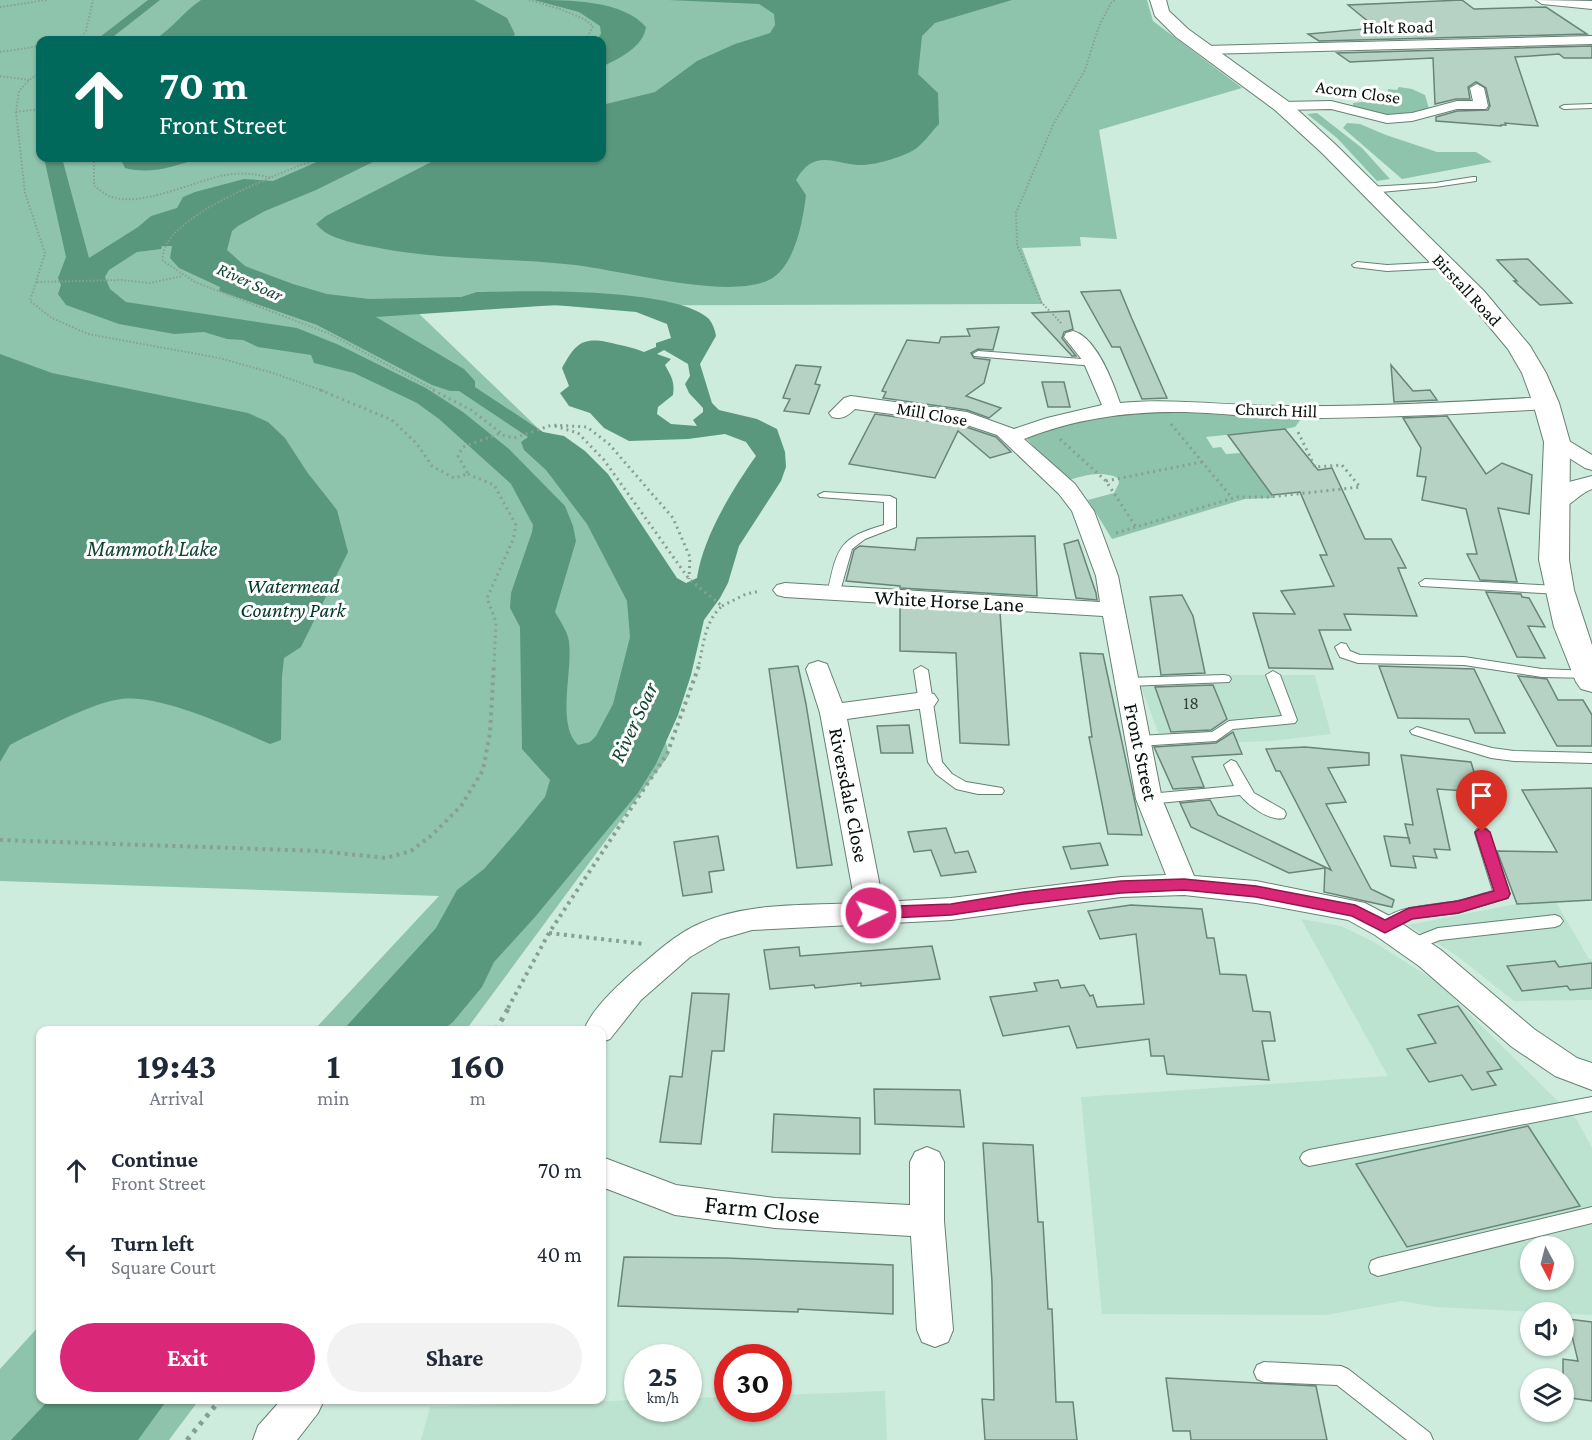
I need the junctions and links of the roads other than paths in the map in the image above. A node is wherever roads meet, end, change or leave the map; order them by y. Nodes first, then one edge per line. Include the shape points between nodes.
1 (1158, 0) edge
2 (1542, 0) edge
3 (1592, 5) edge
4 (1592, 40) edge
5 (1206, 50) junction
6 (1477, 88) dead end
7 (1282, 106) junction
8 (1592, 106) edge
9 (1564, 107) dead end
10 (1426, 114) junction
11 (1452, 123) dead end
12 (1473, 179) dead end
13 (1371, 190) junction
14 (1357, 265) dead end
15 (1445, 265) junction
16 (1073, 337) road end
17 (978, 354) dead end
18 (1095, 363) junction
19 (848, 402) dead end
20 (1546, 403) junction
21 (1113, 410) junction
22 (1011, 436) junction
23 (1557, 442) junction
24 (1592, 464) edge
25 (1592, 482) edge
26 (824, 495) dead end
27 (1555, 505) junction
28 (1425, 583) dead end
29 (784, 590) road end
30 (1558, 590) junction
31 (833, 595) junction
32 (1113, 610) junction
33 (1341, 647) dead end
34 (818, 669) dead end
35 (921, 670) dead end
36 (1273, 675) dead end
37 (1224, 679) dead end
38 (1591, 679) edge
39 (1127, 682) junction
40 (925, 700) junction
41 (833, 712) junction
42 (1417, 731) dead end
43 (1137, 741) junction
44 (1592, 758) edge
45 (1231, 765) dead end
46 (1242, 790) junction
47 (997, 791) dead end
48 (1149, 799) junction
49 (1279, 814) dead end
50 (1482, 832) dead end
51 (1184, 885) junction
52 (871, 913) junction
53 (1555, 921) dead end
54 (1385, 927) junction
55 (1411, 945) junction
56 (602, 1026) edge
57 (1592, 1077) edge
58 (1592, 1104) edge
59 (1309, 1158) dead end
60 (927, 1162) dead end
61 (606, 1174) edge
62 (1592, 1215) edge
63 (927, 1221) junction
64 (1378, 1267) dead end
65 (935, 1330) dead end
66 (1264, 1372) dead end
67 (302, 1404) edge
68 (272, 1440) edge
69 (1423, 1440) edge

1 - 5 street, Birstall Road via 1161,13
2 - 3 street
4 - 5 street, Holt Road
5 - 7 street, Birstall Road
6 - 10 street, Acorn Close via 1481,106 1457,105
7 - 10 street, Acorn Close via 1331,105 1389,124
7 - 13 street, Birstall Road
8 - 9 lane
10 - 11 street
12 - 13 lane
13 - 15 street, Birstall Road
14 - 15 lane
15 - 20 street, Birstall Road via 1518,346
16 - 18 street
17 - 18 lane
18 - 21 street
19 - 22 street, Mill Close via 966,418
20 - 21 street, Church Hill via 1400,411 1276,412 1185,406
20 - 23 street, Birstall Road
21 - 22 street, Church Hill via 1077,414
22 - 32 street, Front Street via 1067,489 1083,511 1107,576
23 - 24 street
23 - 27 street, Birstall Road
25 - 27 street via 1577,487
26 - 31 lane via 890,499 890,527 851,540 843,552
27 - 30 street, Birstall Road
28 - 30 lane
29 - 31 street, White Horse Lane
30 - 38 street, Birstall Road
31 - 32 street, White Horse Lane
32 - 39 street, Front Street
33 - 38 lane via 1345,654 1358,659 1464,661
34 - 41 street, Riversdale Close
35 - 40 lane
36 - 43 lane via 1290,720 1229,725 1216,736
37 - 39 lane
39 - 43 street, Front Street
40 - 41 street, Riversdale Close
40 - 47 lane via 935,762 943,776 955,783
41 - 52 street, Riversdale Close
42 - 44 lane via 1491,753
43 - 48 street, Front Street
45 - 46 lane
46 - 48 lane
46 - 49 lane via 1251,801
48 - 51 street, Front Street
50 - 54 lane via 1503,894 1458,907 1409,914
51 - 52 street via 1121,887 951,909
51 - 54 street via 1256,892 1355,911
52 - 56 street via 752,919 711,931 680,949 630,992
53 - 55 lane via 1438,934
54 - 55 street
55 - 57 street via 1523,1038 1566,1067
58 - 59 lane
60 - 63 street
61 - 63 street, Farm Close via 675,1200 776,1213
62 - 64 lane
63 - 65 street
66 - 69 lane via 1341,1376
67 - 68 street

